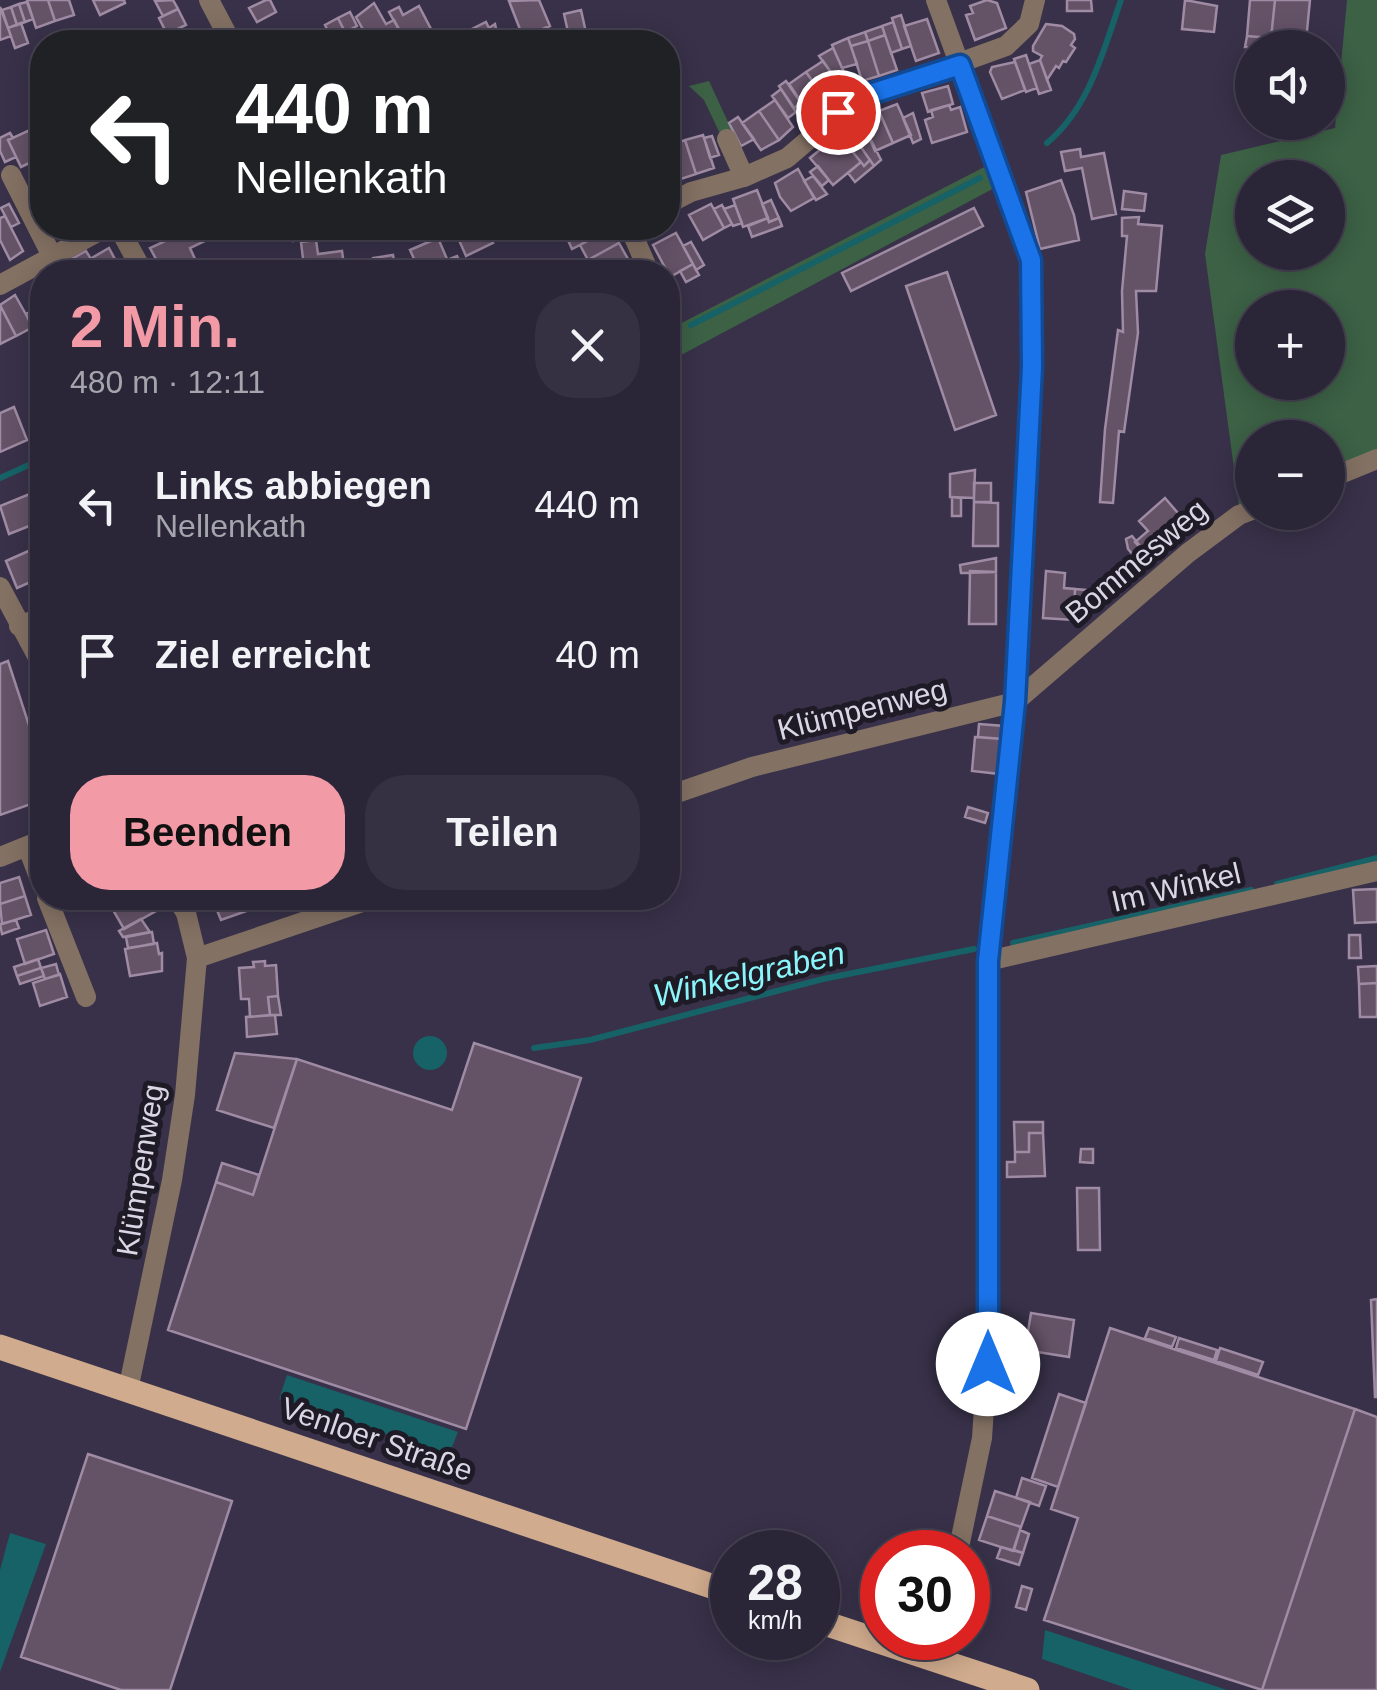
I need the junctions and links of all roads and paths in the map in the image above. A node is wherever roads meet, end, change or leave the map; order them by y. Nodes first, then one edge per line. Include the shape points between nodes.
1 (209, 0) edge
2 (936, 0) edge
3 (1036, 0) edge
4 (225, 30) edge
5 (960, 65) junction
6 (727, 139) dead end
7 (12, 176) dead end
8 (744, 177) junction
9 (680, 199) edge
10 (30, 212) edge
11 (44, 240) edge
12 (82, 240) edge
13 (52, 256) junction
14 (45, 260) edge
15 (30, 268) edge
16 (0, 285) edge
17 (1377, 458) edge
18 (1345, 472) edge
19 (1235, 517) edge
20 (0, 587) edge
21 (30, 622) edge
22 (19, 626) junction
23 (30, 645) edge
24 (1015, 702) junction
25 (680, 792) edge
26 (30, 846) edge
27 (0, 857) edge
28 (1377, 871) edge
29 (53, 910) edge
30 (184, 910) edge
31 (339, 910) edge
32 (197, 958) junction
33 (988, 961) junction
34 (86, 997) dead end
35 (0, 1346) edge
36 (128, 1390) junction
37 (963, 1530) edge
38 (710, 1586) edge
39 (962, 1660) edge
40 (1027, 1690) edge

1 - 4 street
2 - 5 street
3 - 5 street via 1022,33
5 - 8 street via 854,101 786,158
5 - 24 street via 1031,260
6 - 8 street
7 - 10 street
8 - 9 street
11 - 13 street
12 - 13 street
13 - 14 street
15 - 16 street
17 - 18 street
19 - 24 street, Bommesweg
20 - 22 street
21 - 22 street
22 - 23 street
24 - 25 street, Klümpenweg via 752,766
24 - 33 street
26 - 27 street
28 - 33 street, Im Winkel
29 - 34 street
30 - 32 street, Klümpenweg
31 - 32 street
32 - 36 street, Klümpenweg via 172,1180
33 - 37 street via 988,1364 982,1438
35 - 36 main road, Venloer Straße
36 - 38 main road, Venloer Straße
39 - 40 main road

